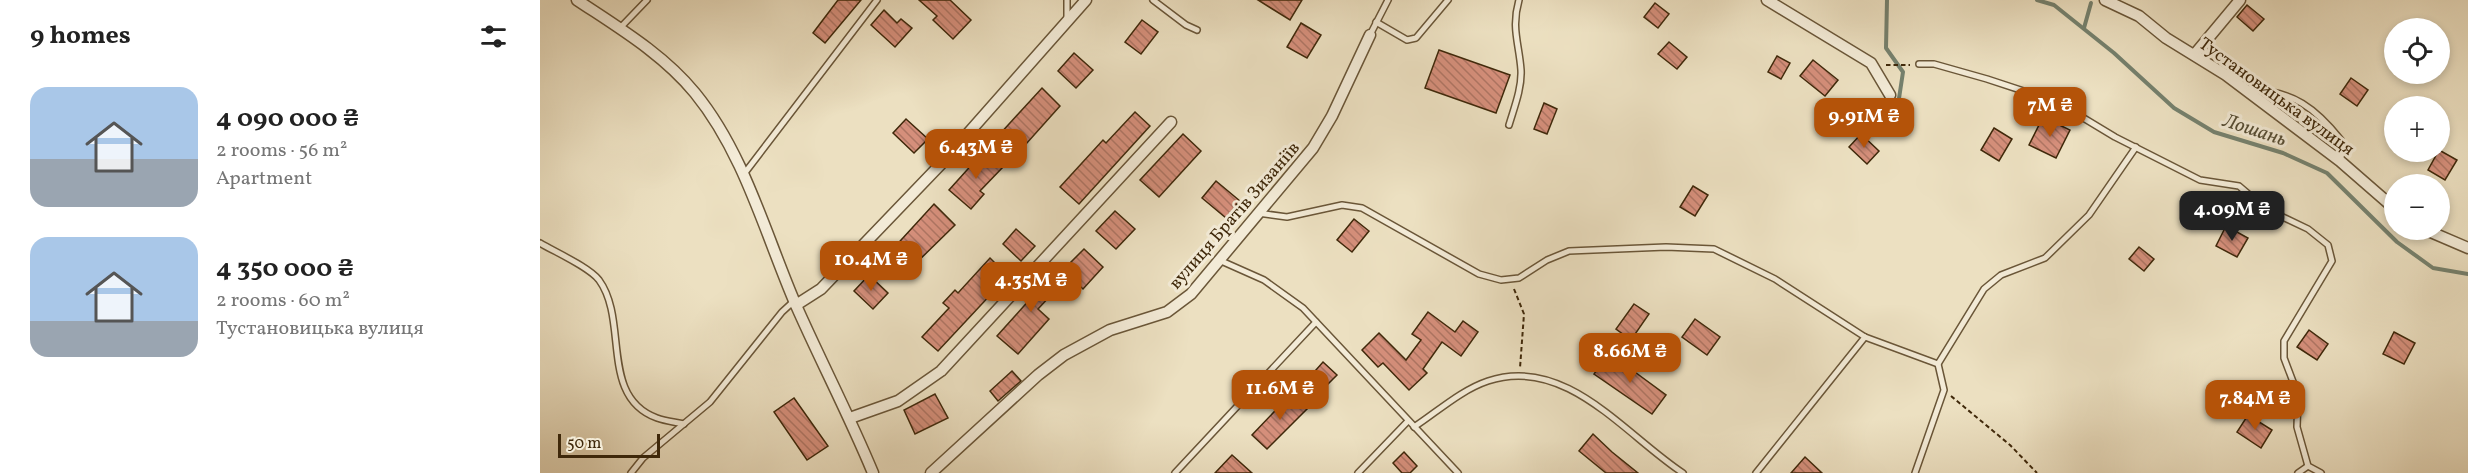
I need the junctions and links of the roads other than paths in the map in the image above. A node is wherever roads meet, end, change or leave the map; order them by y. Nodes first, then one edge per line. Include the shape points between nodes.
1 (577, 0) edge
2 (647, 0) edge
3 (877, 0) edge
4 (1067, 0) edge
5 (1086, 0) edge
6 (1153, 0) edge
7 (1388, 0) edge
8 (1448, 0) edge
9 (1520, 0) edge
10 (1767, 0) edge
11 (2105, 0) edge
12 (2240, 0) edge
13 (1376, 22) junction
14 (1067, 24) junction
15 (620, 28) junction
16 (1197, 30) dead end
17 (1370, 35) joint
18 (2195, 54) junction
19 (1919, 64) road end
20 (2247, 92) junction
21 (1890, 95) dead end
22 (1171, 122) dead end
23 (1509, 125) dead end
24 (2136, 147) junction
25 (2340, 161) junction
26 (743, 175) junction
27 (2384, 199) edge
28 (1257, 213) junction
29 (2449, 240) edge
30 (540, 243) edge
31 (2468, 248) edge
32 (1219, 260) junction
33 (795, 302) junction
34 (1316, 322) junction
35 (1864, 337) junction
36 (1938, 364) junction
37 (850, 418) junction
38 (1408, 422) junction
39 (684, 424) junction
40 (1414, 427) junction
41 (2308, 466) junction
42 (631, 473) edge
43 (873, 473) edge
44 (931, 473) edge
45 (1176, 473) edge
46 (1358, 473) edge
47 (1458, 473) edge
48 (1683, 473) edge
49 (1756, 473) edge
50 (1915, 473) edge
51 (2298, 473) edge
52 (2321, 473) edge

1 - 15 street
2 - 15 lane
3 - 26 lane
4 - 14 lane
5 - 14 street
6 - 16 lane
7 - 13 lane
8 - 13 lane via 1416,38 1407,40
9 - 23 lane via 1514,31 1520,84
10 - 21 street via 1871,63
11 - 18 street, Тустановицька вулиця via 2139,16 2166,38
12 - 18 street
13 - 17 lane
14 - 33 street via 821,289
15 - 26 street via 663,60 694,92 718,124
17 - 28 street, вулиця Братів Зизаніїв via 1322,135
18 - 20 street, Тустановицька вулиця
19 - 24 lane via 1934,64 2057,102
20 - 25 street, Тустановицька вулиця
20 - 25 lane via 2261,91 2303,102 2341,140 2344,147
22 - 37 street via 941,371 898,401
24 - 36 lane via 2089,215 2045,258 2001,275 1984,288
24 - 41 lane via 2200,180 2239,186 2266,209 2308,229 2328,245 2332,261 2284,341 2284,358 2298,395 2297,426
25 - 27 street, Тустановицька вулиця
26 - 33 street
28 - 32 street, вулиця Братів Зизаніїв
28 - 35 lane via 1287,217 1342,205 1362,208 1479,274 1510,280 1569,251 1714,249 1775,279
29 - 31 street
30 - 39 lane via 597,277 607,292 620,375 626,393 637,407 656,418
32 - 34 lane via 1264,280
32 - 44 street, вулиця Братів Зизаніїв via 1179,305 1110,330 1038,375
33 - 37 street
33 - 39 lane via 782,312 710,402
34 - 38 lane
34 - 45 lane
35 - 36 lane
35 - 49 lane
36 - 50 lane via 1944,390
37 - 43 street
38 - 40 lane
38 - 46 lane
39 - 42 lane
40 - 47 lane
40 - 48 lane via 1485,382 1519,376 1554,383 1600,406
41 - 51 lane
41 - 52 lane

